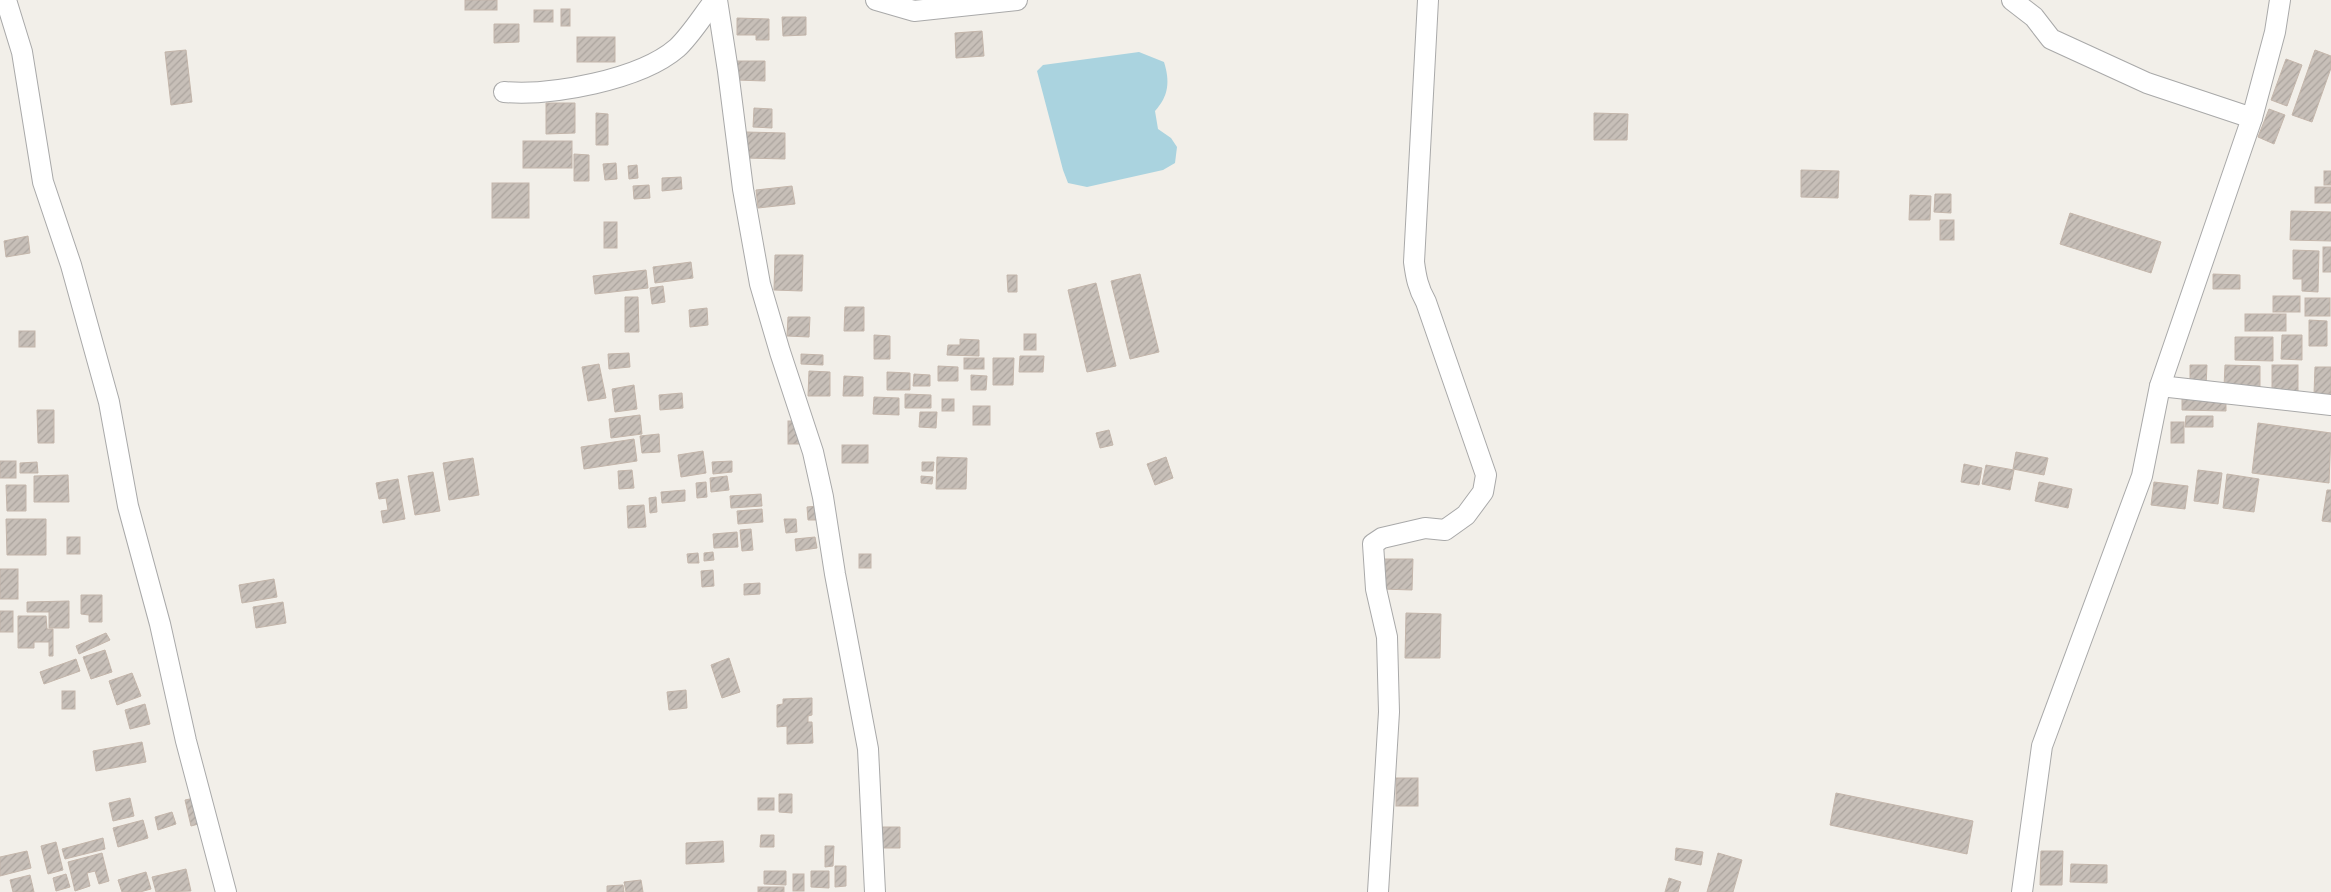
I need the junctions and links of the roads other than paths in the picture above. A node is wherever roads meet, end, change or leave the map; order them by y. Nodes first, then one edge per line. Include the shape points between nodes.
1 (6, 0) edge
2 (716, 0) edge
3 (876, 0) edge
4 (1017, 0) edge
5 (1428, 0) edge
6 (2012, 0) edge
7 (2280, 0) edge
8 (504, 92) dead end
9 (2252, 118) junction
10 (2160, 386) junction
11 (2331, 405) edge
12 (226, 892) edge
13 (875, 892) edge
14 (1378, 892) edge
15 (2022, 892) edge

1 - 12 street via 22,52 43,182 72,264 108,402 128,506
2 - 8 street via 677,48 643,68 569,90 527,94
2 - 13 street via 760,284 813,452 868,749
3 - 4 street via 914,11
5 - 14 street via 1414,262 1420,290 1486,475 1483,492 1466,515 1445,530 1425,528 1382,538 1373,544 1376,589 1387,638 1389,712
6 - 9 street via 2034,17 2051,39 2147,83
7 - 9 street via 2275,32
9 - 10 street
10 - 11 street
10 - 15 street via 2142,476 2042,746

